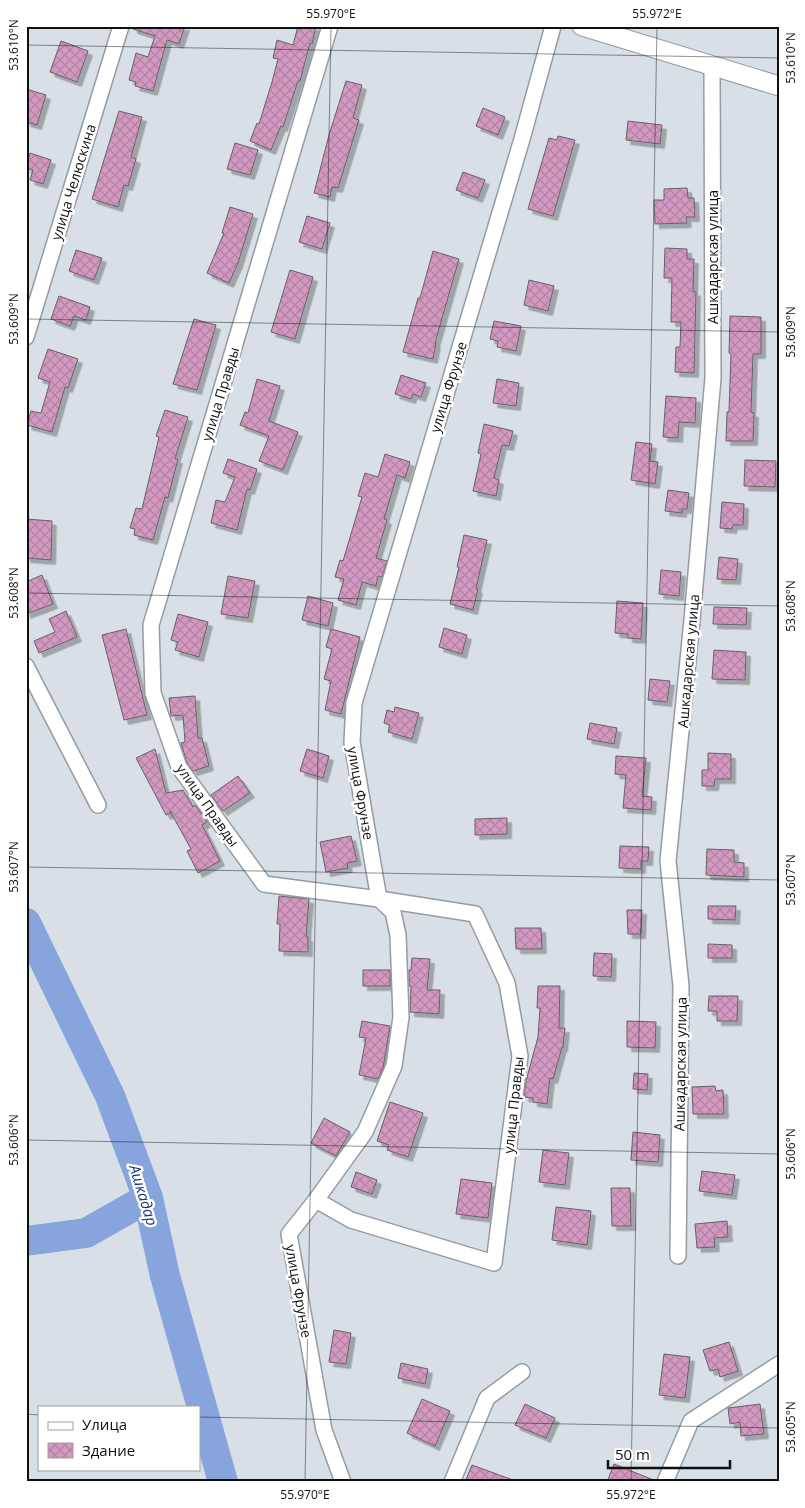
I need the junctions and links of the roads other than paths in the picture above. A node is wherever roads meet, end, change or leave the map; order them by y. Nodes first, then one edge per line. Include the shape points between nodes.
1 (121, 26) edge
2 (330, 26) edge
3 (552, 26) edge
4 (582, 26) edge
5 (712, 65) junction
6 (779, 86) edge
7 (26, 337) edge
8 (26, 666) edge
9 (98, 805) dead end
10 (379, 899) junction
11 (316, 1200) junction
12 (678, 1256) dead end
13 (779, 1364) edge
14 (522, 1372) dead end
15 (343, 1482) edge
16 (452, 1482) edge
17 (665, 1482) edge

1 - 7 street, улица Челюскина
2 - 10 street, улица Правды via 151,625 153,693 178,767 264,884
3 - 10 street, улица Фрунзе via 522,139 354,703 352,742
4 - 5 street
5 - 6 street
5 - 12 street, Ашкадарская улица via 713,378 668,861 681,986
8 - 9 street
10 - 11 street, улица Фрунзе via 394,912 398,935 401,1017 394,1066 365,1132
10 - 11 street, улица Правды via 475,914 507,983 520,1056 494,1263 351,1220
11 - 15 street, улица Фрунзе via 289,1234 324,1430
13 - 17 street via 691,1421
14 - 16 street via 487,1398

